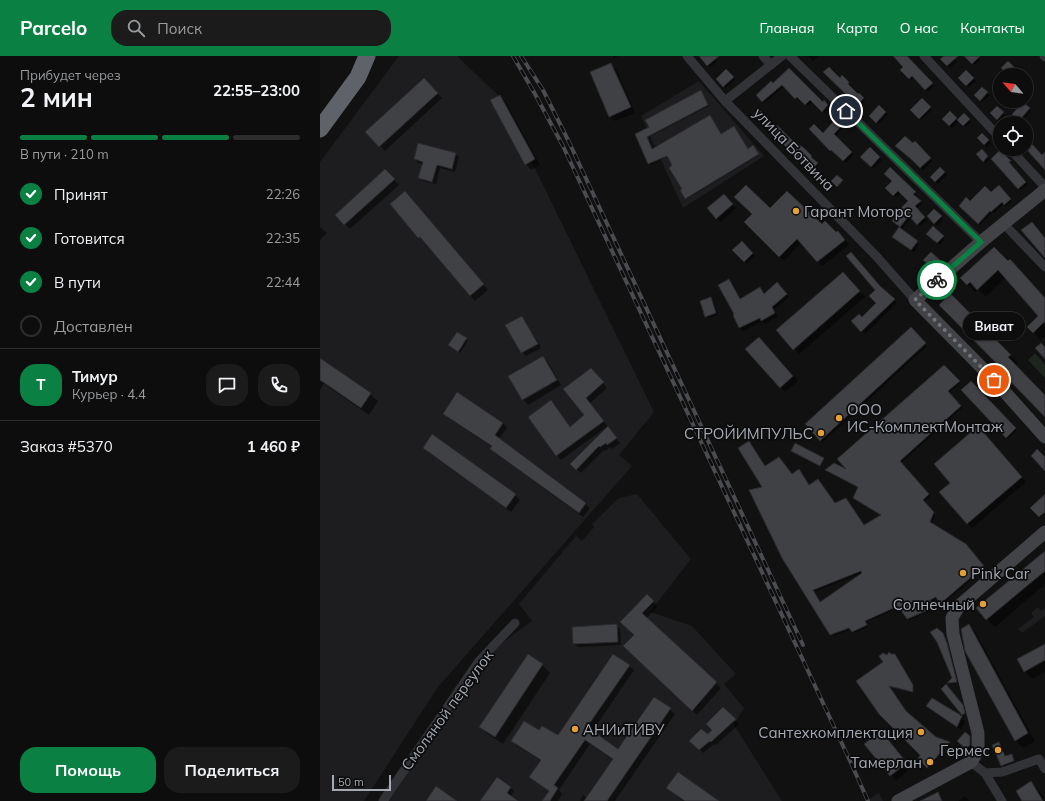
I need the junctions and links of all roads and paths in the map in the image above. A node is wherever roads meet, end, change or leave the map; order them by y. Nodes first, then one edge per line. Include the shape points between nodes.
1 (355, 56) edge
2 (367, 56) edge
3 (687, 56) edge
4 (763, 56) edge
5 (782, 56) edge
6 (790, 56) edge
7 (924, 56) edge
8 (771, 65) junction
9 (724, 101) junction
10 (320, 110) edge
11 (320, 129) edge
12 (993, 130) edge
13 (1016, 156) edge
14 (1045, 188) edge
15 (1004, 223) junction
16 (981, 242) junction
17 (1045, 267) edge
18 (915, 300) junction
19 (1045, 437) edge
20 (1045, 532) edge
21 (515, 623) dead end
22 (971, 762) junction
23 (1045, 769) edge
24 (986, 773) junction
25 (383, 801) edge
26 (898, 801) edge
27 (1002, 801) edge

1 - 10 highway via 348,72
2 - 11 highway via 358,77
3 - 9 street, улица Ботвина
4 - 8 street
5 - 8 street
6 - 16 street
7 - 12 street
8 - 9 street
9 - 18 street, улица Ботвина via 877,257
13 - 14 street
14 - 15 street
15 - 16 street
15 - 17 street
16 - 18 street
18 - 19 street, улица Ботвина via 994,380
20 - 22 street via 959,606 952,618 953,634 978,733 978,751
21 - 25 street, Смоляной переулок via 479,661
22 - 24 street
22 - 26 street
23 - 24 street via 1039,760 1002,772
24 - 27 street

